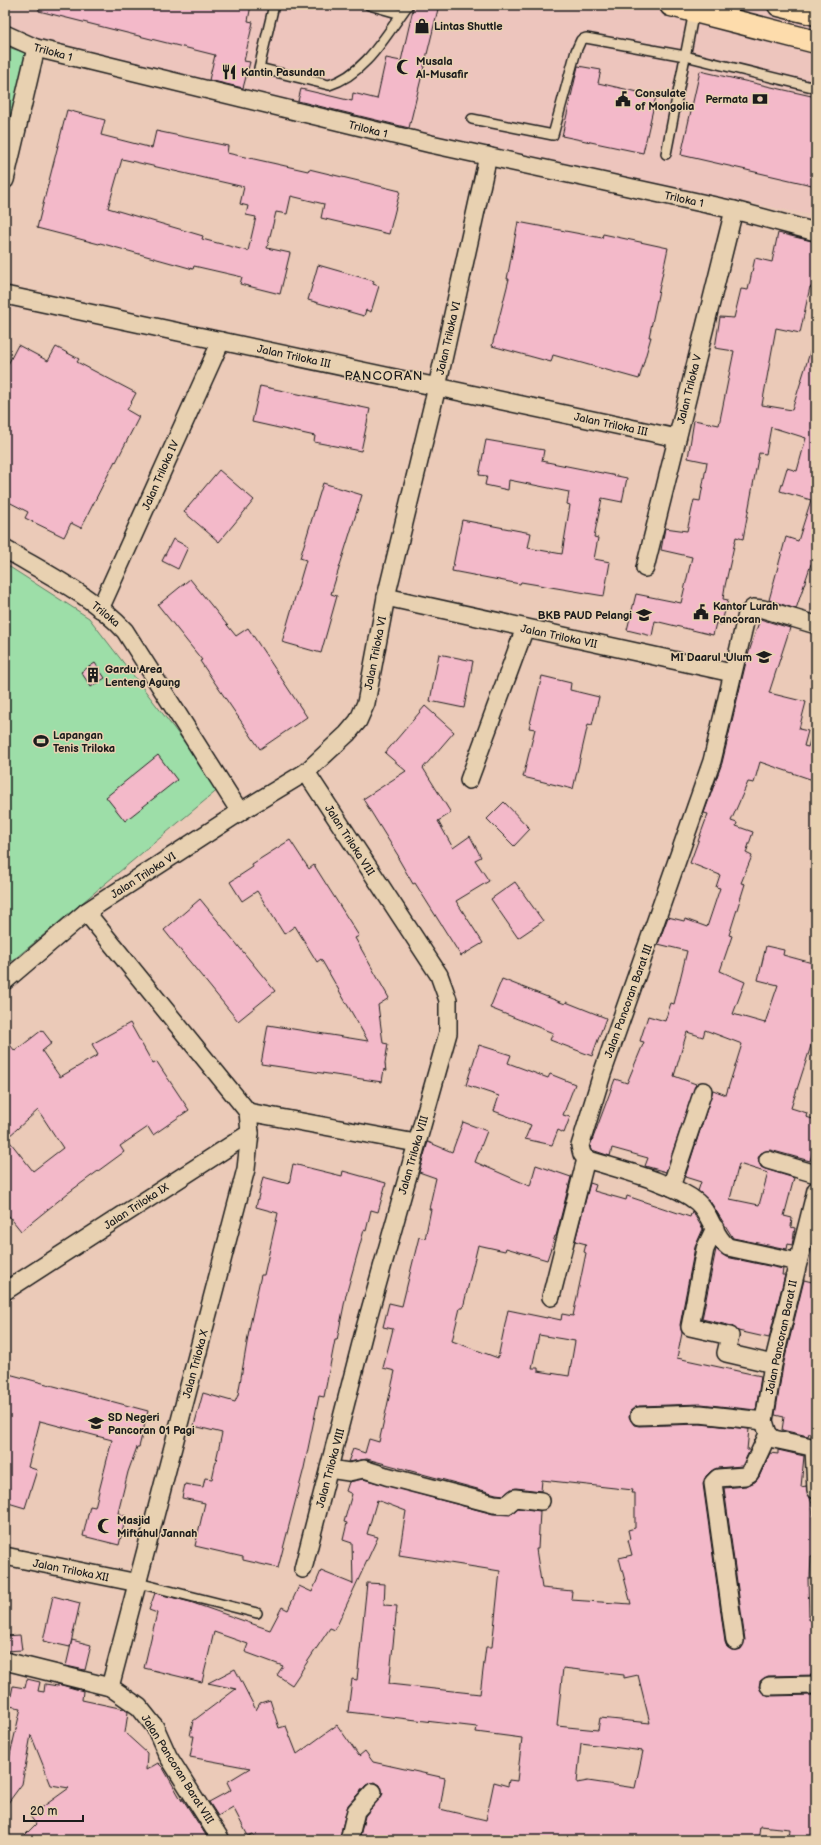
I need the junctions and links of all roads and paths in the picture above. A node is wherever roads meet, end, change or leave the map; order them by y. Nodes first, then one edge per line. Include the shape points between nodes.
1 (274, 5) edge
2 (369, 5) edge
3 (408, 5) edge
4 (671, 5) edge
5 (779, 5) edge
6 (401, 14) junction
7 (816, 14) edge
8 (693, 19) junction
9 (5, 34) edge
10 (816, 42) edge
11 (36, 48) junction
12 (685, 56) junction
13 (816, 88) edge
14 (472, 119) dead end
15 (666, 154) dead end
16 (488, 156) junction
17 (5, 180) edge
18 (734, 210) junction
19 (816, 232) edge
20 (5, 295) edge
21 (221, 341) junction
22 (437, 387) junction
23 (677, 438) junction
24 (5, 549) edge
25 (645, 568) dead end
26 (386, 597) junction
27 (100, 608) junction
28 (816, 625) edge
29 (525, 628) junction
30 (732, 673) junction
31 (306, 772) junction
32 (469, 780) dead end
33 (240, 812) junction
34 (86, 912) junction
35 (5, 981) edge
36 (703, 1091) dead end
37 (248, 1112) junction
38 (250, 1133) junction
39 (416, 1143) junction
40 (586, 1158) junction
41 (768, 1160) dead end
42 (816, 1174) edge
43 (671, 1187) junction
44 (816, 1190) edge
45 (715, 1228) junction
46 (798, 1262) junction
47 (5, 1291) edge
48 (551, 1297) dead end
49 (773, 1364) junction
50 (639, 1416) dead end
51 (766, 1428) junction
52 (815, 1448) edge
53 (329, 1469) junction
54 (816, 1490) edge
55 (541, 1501) dead end
56 (5, 1556) edge
57 (303, 1569) dead end
58 (138, 1583) junction
59 (257, 1613) dead end
60 (735, 1641) dead end
61 (5, 1661) edge
62 (816, 1685) edge
63 (768, 1686) dead end
64 (110, 1687) junction
65 (373, 1792) dead end
66 (221, 1840) edge
67 (349, 1840) edge

1 - 6 lane via 259,68 329,85 356,71
2 - 6 lane
3 - 6 lane
4 - 8 main road
5 - 7 main road
8 - 10 main road
8 - 12 lane
9 - 11 street, Triloka 1
11 - 16 street, Triloka 1
11 - 17 street
12 - 13 lane
12 - 14 lane via 583,38 576,51 553,135
12 - 15 lane
16 - 18 street, Triloka 1
16 - 22 street, Jalan Triloka VI
18 - 19 street, Triloka 1
18 - 23 street, Jalan Triloka V
20 - 21 street, Jalan Triloka III
21 - 22 street, Jalan Triloka III
21 - 27 street, Jalan Triloka IV
22 - 23 street, Jalan Triloka III
22 - 26 street, Jalan Triloka VI
23 - 25 street, Jalan Triloka V
24 - 27 street, Triloka
26 - 29 street, Jalan Triloka VII
26 - 31 street, Jalan Triloka VI via 366,703 358,721
27 - 33 street, Triloka via 125,631
28 - 30 street, Jalan Pancoran Barat III via 753,608 747,614
29 - 30 street, Jalan Triloka VII
29 - 32 street
30 - 40 street, Jalan Pancoran Barat III via 712,761 602,1074 580,1146
31 - 33 street, Jalan Triloka VI
31 - 39 street, Jalan Triloka VIII via 439,975 448,1000 448,1033
33 - 34 street, Jalan Triloka VI
34 - 35 street, Jalan Triloka VI
34 - 37 street
36 - 43 street
37 - 38 street
37 - 39 street
38 - 47 street, Jalan Triloka IX
38 - 58 street, Jalan Triloka X via 246,1169
39 - 53 street, Jalan Triloka VIII
40 - 43 street
40 - 48 street
41 - 42 street
43 - 45 street via 697,1203
44 - 46 street, Jalan Pancoran Barat II
45 - 46 street via 719,1240 728,1247
45 - 49 street via 705,1249 690,1327 730,1336 726,1353
46 - 49 street, Jalan Pancoran Barat II
49 - 51 street, Jalan Pancoran Barat II
50 - 51 street via 700,1414
51 - 52 street via 774,1438
51 - 60 street, Jalan Pancoran Barat II via 750,1473 745,1476 718,1478 713,1483
52 - 54 street
53 - 55 street via 349,1472 364,1469 494,1504 507,1505 515,1498
53 - 57 street, Jalan Triloka VIII
56 - 58 street, Jalan Triloka XII
58 - 59 lane
58 - 64 street, Jalan Triloka X
61 - 64 street
62 - 63 street
64 - 66 street, Jalan Pancoran Barat VIII via 139,1707 155,1727 168,1756
65 - 67 street via 356,1811

